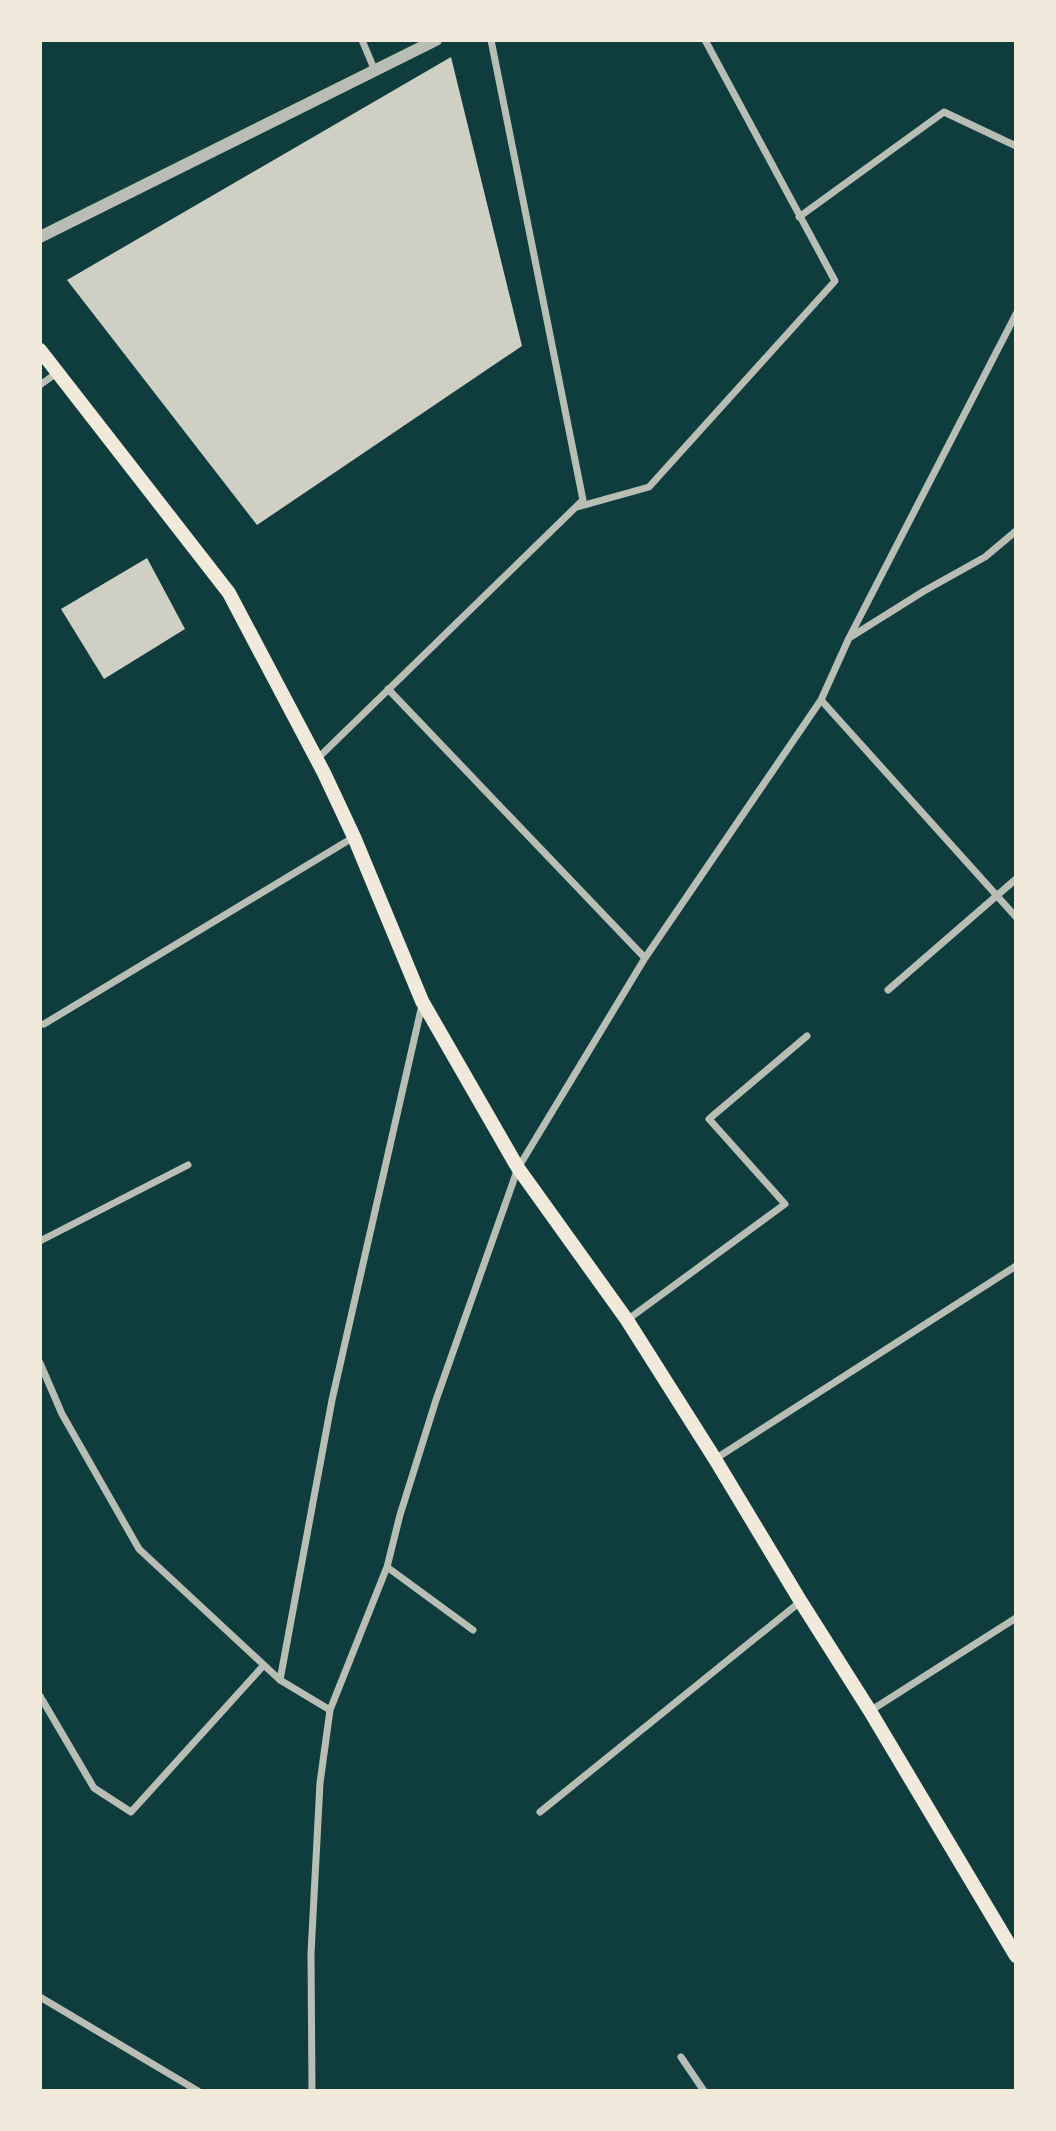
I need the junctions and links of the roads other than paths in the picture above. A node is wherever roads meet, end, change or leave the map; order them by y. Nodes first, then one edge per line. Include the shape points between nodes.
1 (362, 40) edge
2 (436, 40) edge
3 (491, 40) edge
4 (705, 40) edge
5 (375, 71) junction
6 (1016, 146) edge
7 (799, 217) junction
8 (40, 237) edge
9 (1016, 314) edge
10 (40, 349) edge
11 (58, 372) junction
12 (40, 385) edge
13 (575, 507) junction
14 (1016, 531) edge
15 (849, 638) junction
16 (388, 689) junction
17 (821, 700) junction
18 (317, 759) junction
19 (354, 837) junction
20 (1016, 879) edge
21 (998, 895) junction
22 (1016, 916) edge
23 (645, 958) junction
24 (888, 990) dead end
25 (422, 1001) junction
26 (44, 1024) dead end
27 (807, 1036) dead end
28 (188, 1165) dead end
29 (518, 1168) junction
30 (40, 1241) edge
31 (1016, 1266) edge
32 (627, 1320) junction
33 (40, 1363) edge
34 (715, 1459) junction
35 (387, 1567) junction
36 (801, 1602) junction
37 (1016, 1618) edge
38 (472, 1630) dead end
39 (264, 1665) junction
40 (280, 1680) junction
41 (40, 1696) edge
42 (330, 1710) junction
43 (870, 1711) junction
44 (540, 1812) dead end
45 (1016, 1956) edge
46 (40, 1997) edge
47 (681, 2057) dead end
48 (198, 2091) edge
49 (312, 2091) edge
50 (704, 2091) edge

1 - 5 street
2 - 5 street
3 - 13 street via 583,500
4 - 7 street
5 - 8 street
6 - 7 street via 944,112
7 - 13 street via 835,281 649,487
9 - 15 street
10 - 11 main road
11 - 12 street
11 - 18 main road via 229,593
13 - 16 street
14 - 15 street via 985,557
15 - 17 street
16 - 18 street
16 - 23 street
17 - 21 street
17 - 23 street
18 - 19 main road
19 - 25 main road
19 - 26 street
20 - 21 street
21 - 22 street
21 - 24 street
23 - 29 street
25 - 29 main road
25 - 40 street via 332,1400
27 - 32 street via 709,1119 785,1204
28 - 30 street
29 - 32 main road
29 - 35 street via 436,1400
31 - 34 street
32 - 34 main road
33 - 39 street via 62,1414 139,1549
34 - 36 main road
35 - 38 street
35 - 42 street
36 - 43 main road
36 - 44 street
37 - 43 street
39 - 40 street
39 - 41 street via 131,1812 94,1788
40 - 42 street
42 - 49 street via 320,1783 311,1953
43 - 45 main road
46 - 48 street
47 - 50 street

